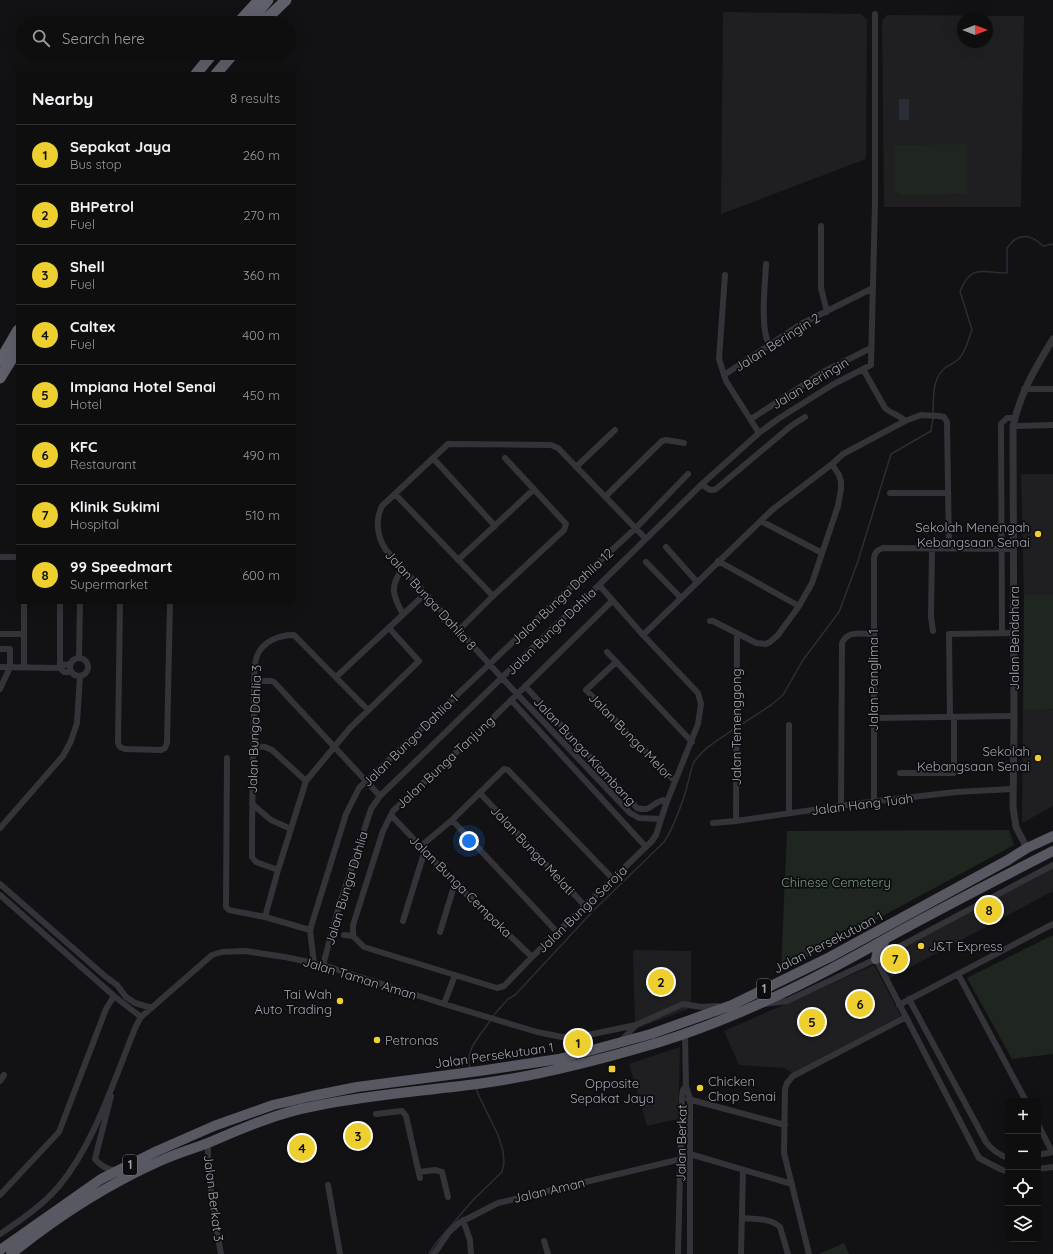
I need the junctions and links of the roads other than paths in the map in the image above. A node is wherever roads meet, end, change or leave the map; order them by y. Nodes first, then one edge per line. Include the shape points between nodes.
1 (259, 0) edge
2 (268, 0) edge
3 (286, 0) edge
4 (874, 14) dead end
5 (244, 16) edge
6 (255, 16) edge
7 (269, 16) edge
8 (207, 60) edge
9 (219, 60) edge
10 (228, 60) edge
11 (198, 72) edge
12 (210, 72) edge
13 (218, 72) edge
14 (821, 226) dead end
15 (766, 264) dead end
16 (725, 275) dead end
17 (873, 288) junction
18 (827, 312) junction
19 (16, 333) edge
20 (1053, 339) edge
21 (768, 345) junction
22 (871, 348) junction
23 (16, 352) edge
24 (0, 361) edge
25 (866, 368) junction
26 (724, 375) junction
27 (0, 378) edge
28 (1024, 389) junction
29 (1053, 389) edge
30 (805, 417) dead end
31 (1014, 418) junction
32 (750, 420) junction
33 (905, 421) junction
34 (1053, 425) edge
35 (1013, 426) junction
36 (615, 430) dead end
37 (759, 433) junction
38 (684, 444) dead end
39 (433, 458) junction
40 (505, 458) dead end
41 (832, 464) junction
42 (576, 467) junction
43 (688, 474) dead end
44 (702, 484) junction
45 (534, 489) junction
46 (948, 493) junction
47 (395, 494) junction
48 (890, 494) dead end
49 (605, 497) junction
50 (761, 521) junction
51 (495, 526) junction
52 (636, 528) junction
53 (646, 539) junction
54 (666, 547) dead end
55 (932, 548) junction
56 (948, 548) junction
57 (1002, 549) junction
58 (1014, 549) junction
59 (822, 553) junction
60 (0, 557) edge
61 (16, 557) edge
62 (458, 560) junction
63 (646, 562) dead end
64 (718, 562) junction
65 (403, 569) junction
66 (697, 582) junction
67 (599, 585) junction
68 (425, 594) junction
69 (492, 596) junction
70 (681, 598) junction
71 (612, 601) junction
72 (24, 604) edge
73 (60, 604) edge
74 (80, 604) edge
75 (120, 604) edge
76 (170, 604) edge
77 (799, 606) junction
78 (404, 614) junction
79 (710, 621) dead end
80 (389, 628) junction
81 (459, 630) junction
82 (934, 630) dead end
83 (737, 633) junction
84 (1002, 633) junction
85 (1014, 633) junction
86 (0, 634) edge
87 (24, 634) junction
88 (873, 634) junction
89 (643, 635) junction
90 (0, 649) edge
91 (607, 652) dead end
92 (79, 658) junction
93 (616, 662) junction
94 (70, 664) junction
95 (490, 664) junction
96 (0, 667) edge
97 (10, 667) junction
98 (24, 667) junction
99 (60, 668) junction
100 (71, 672) junction
101 (80, 676) junction
102 (336, 678) junction
103 (502, 678) junction
104 (255, 681) junction
105 (2, 682) edge
106 (525, 686) junction
107 (0, 689) edge
108 (517, 694) junction
109 (511, 700) junction
110 (368, 710) junction
111 (1014, 716) junction
112 (952, 717) junction
113 (873, 718) junction
114 (789, 725) dead end
115 (692, 742) junction
116 (334, 745) junction
117 (253, 746) junction
118 (227, 758) dead end
119 (900, 773) dead end
120 (306, 781) junction
121 (366, 781) junction
122 (675, 781) junction
123 (1012, 790) junction
124 (480, 793) junction
125 (380, 796) junction
126 (874, 802) junction
127 (252, 804) junction
128 (666, 804) junction
129 (841, 806) junction
130 (789, 813) junction
131 (391, 815) junction
132 (452, 820) junction
133 (661, 820) junction
134 (736, 821) junction
135 (713, 823) dead end
136 (0, 828) edge
137 (291, 829) junction
138 (1053, 836) edge
139 (646, 847) junction
140 (423, 848) junction
141 (1027, 848) junction
142 (1053, 850) edge
143 (1053, 865) edge
144 (278, 870) junction
145 (613, 879) junction
146 (455, 883) junction
147 (0, 884) edge
148 (0, 895) edge
149 (585, 906) junction
150 (265, 917) junction
151 (403, 921) dead end
152 (1053, 924) edge
153 (310, 930) junction
154 (440, 932) dead end
155 (558, 933) junction
156 (344, 935) dead end
157 (353, 936) junction
158 (888, 938) junction
159 (532, 957) junction
160 (876, 959) junction
161 (314, 963) junction
162 (323, 965) junction
163 (958, 974) junction
164 (456, 975) junction
165 (106, 977) junction
166 (114, 996) junction
167 (909, 999) junction
168 (444, 1004) junction
169 (732, 1005) junction
170 (757, 1005) junction
171 (899, 1005) junction
172 (152, 1008) junction
173 (141, 1017) junction
174 (906, 1018) junction
175 (636, 1026) junction
176 (685, 1034) junction
177 (620, 1042) junction
178 (4, 1075) dead end
179 (116, 1076) junction
180 (0, 1081) edge
181 (686, 1086) junction
182 (682, 1097) junction
183 (1024, 1098) edge
184 (690, 1099) junction
185 (376, 1114) dead end
186 (785, 1126) junction
187 (1041, 1130) edge
188 (208, 1142) junction
189 (1053, 1152) edge
190 (690, 1154) junction
191 (1041, 1154) edge
192 (1005, 1156) edge
193 (681, 1159) junction
194 (1053, 1167) edge
195 (122, 1169) junction
196 (1041, 1169) edge
197 (743, 1170) junction
198 (1005, 1171) edge
199 (792, 1184) junction
200 (328, 1185) dead end
201 (0, 1195) edge
202 (448, 1197) dead end
203 (742, 1218) junction
204 (463, 1220) junction
205 (0, 1234) edge
206 (544, 1241) dead end
207 (0, 1250) edge
208 (11, 1254) edge
209 (222, 1254) edge
210 (340, 1254) edge
211 (434, 1254) edge
212 (471, 1254) edge
213 (548, 1254) edge
214 (678, 1254) edge
215 (690, 1254) edge
216 (741, 1254) edge
217 (788, 1254) edge
218 (809, 1254) edge

1 - 5 highway
2 - 6 highway
3 - 7 highway
4 - 17 street
8 - 11 highway
9 - 12 highway
10 - 13 highway
14 - 18 street via 821,288
15 - 21 street via 764,328
16 - 26 street via 719,359
17 - 18 street, Jalan Beringin 2
17 - 22 street
18 - 21 street, Jalan Beringin 2 via 801,324
19 - 24 highway
20 - 28 street, Jalan Bendahara
21 - 26 street, Jalan Beringin 2
22 - 25 street via 872,363
22 - 32 street, Jalan Beringin via 823,372
23 - 27 highway
25 - 33 street via 885,408
25 - 37 street, Jalan Bunga Dahlia via 832,385
26 - 32 street
28 - 29 street
28 - 31 street, Jalan Bendahara
30 - 44 street via 716,489 709,490
31 - 35 street, Jalan Bendahara
31 - 57 street via 1007,418 1001,424
32 - 37 street
33 - 41 street via 843,454
33 - 46 street via 921,415 939,416 947,420
34 - 35 street
35 - 58 street, Jalan Bendahara
36 - 42 street
37 - 44 street, Jalan Bunga Dahlia
38 - 49 street via 662,441
39 - 42 street, Jalan Bunga Dahlia 8 via 448,444 551,445 558,448
39 - 47 street, Jalan Bunga Dahlia 8
39 - 51 street
40 - 45 street
41 - 50 street
41 - 59 street via 839,475 841,489
42 - 49 street, Jalan Bunga Dahlia 8
43 - 52 street, Jalan Bunga Dahlia 12
44 - 53 street, Jalan Bunga Dahlia
45 - 51 street
45 - 69 street via 566,524 564,530
46 - 48 street
46 - 56 street
47 - 62 street
47 - 65 street, Jalan Bunga Dahlia 8 via 380,510 378,531 381,542
49 - 52 street, Jalan Bunga Dahlia 8
50 - 59 street
50 - 64 street
51 - 62 street
52 - 53 street, Jalan Bunga Dahlia 8
52 - 95 street, Jalan Bunga Dahlia 12
53 - 67 street, Jalan Bunga Dahlia
54 - 66 street
55 - 56 street
55 - 82 street via 931,617
55 - 88 street, Jalan Panglima 1 via 877,550 874,558
56 - 57 street
57 - 58 street
57 - 84 street
58 - 85 street, Jalan Bendahara
59 - 77 street via 812,583
60 - 61 street
62 - 69 street
63 - 70 street
64 - 66 street
64 - 77 street
65 - 68 street, Jalan Bunga Dahlia 8
65 - 78 street via 394,581 394,591
66 - 70 street
67 - 71 street
67 - 103 street, Jalan Bunga Dahlia
68 - 78 street
68 - 81 street, Jalan Bunga Dahlia 8
69 - 81 street
70 - 89 street
71 - 89 street
71 - 106 street, Jalan Bunga Tanjung
72 - 87 street
73 - 99 street
74 - 92 street
75 - 76 street via 118,743 125,749 161,750 167,743
77 - 83 street via 778,636 766,644 756,643
78 - 80 street
79 - 83 street
80 - 102 street
80 - 110 street via 419,661
81 - 95 street, Jalan Bunga Dahlia 8
83 - 134 street, Jalan Temenggong
84 - 85 street
84 - 112 street via 949,634
85 - 111 street, Jalan Bendahara
86 - 87 street
87 - 98 street
88 - 113 street, Jalan Panglima 1
88 - 129 street via 850,634 842,643
89 - 115 street, Jalan Bunga Seroja via 697,691 701,704
90 - 97 street via 10,649
91 - 93 street
92 - 94 street
92 - 101 street via 86,661 88,666
93 - 115 street
93 - 122 street, Jalan Bunga Melor via 586,690
94 - 99 street via 64,664
94 - 100 street
95 - 103 street, Jalan Bunga Dahlia 8
95 - 121 street, Jalan Bunga Dahlia 1
96 - 97 street
97 - 98 street
97 - 105 street
98 - 99 street
99 - 100 street via 64,672
100 - 101 street
101 - 136 street via 77,723 71,741 63,756
102 - 104 street, Jalan Bunga Dahlia 3 via 294,635 284,635 273,639 262,648 255,662
102 - 110 street, Jalan Bunga Dahlia 3
103 - 108 street, Jalan Bunga Dahlia 8
103 - 125 street, Jalan Bunga Dahlia
104 - 116 street via 274,682
104 - 117 street, Jalan Bunga Dahlia 3
105 - 107 street
106 - 108 street, Jalan Bunga Tanjung
106 - 128 street, Jalan Bunga Kiambang via 637,808 650,809 658,801 663,800
108 - 109 street, Jalan Bunga Tanjung
108 - 133 street, Jalan Bunga Dahlia 8 via 630,813 638,818
109 - 131 street, Jalan Bunga Tanjung
109 - 139 street, Jalan Bunga Kiambang
110 - 116 street
111 - 112 street
111 - 123 street, Jalan Bendahara
112 - 113 street
112 - 119 street via 954,773
113 - 126 street, Jalan Panglima 1
114 - 130 street
115 - 122 street, Jalan Bunga Seroja
116 - 120 street
116 - 121 street
117 - 120 street via 272,750
117 - 127 street, Jalan Bunga Dahlia 3
118 - 150 street via 226,907 229,910
120 - 137 street
121 - 125 street
121 - 153 street, Jalan Bunga Dahlia 1 via 355,795 346,814
122 - 128 street, Jalan Bunga Seroja
123 - 126 street, Jalan Hang Tuah via 956,792
123 - 141 street, Jalan Bendahara via 1015,823
124 - 132 street
124 - 145 street via 504,769 511,772
124 - 149 street, Jalan Bunga Melati
125 - 162 street, Jalan Bunga Dahlia via 371,809 339,906
126 - 129 street, Jalan Hang Tuah
127 - 137 street via 271,820
127 - 144 street, Jalan Bunga Dahlia 3 via 252,857 256,862
128 - 133 street, Jalan Bunga Seroja
129 - 130 street, Jalan Hang Tuah
130 - 134 street, Jalan Hang Tuah
131 - 140 street, Jalan Bunga Cempaka
131 - 157 street, Jalan Bunga Tanjung via 383,831 353,925
132 - 140 street
132 - 155 street
133 - 139 street, Jalan Bunga Seroja via 656,834
134 - 135 street, Jalan Hang Tuah
137 - 144 street
138 - 141 highway, Jalan Persekutuan 1 / 1
139 - 145 street, Jalan Bunga Seroja
140 - 146 street, Jalan Bunga Cempaka
140 - 151 street
141 - 169 highway, Jalan Persekutuan 1 / 1 via 830,957
142 - 158 highway, Jalan Persekutuan 1 / 1
143 - 160 street
144 - 150 street
145 - 149 street, Jalan Bunga Seroja
146 - 154 street
146 - 159 street, Jalan Bunga Cempaka
147 - 165 street
148 - 166 street
149 - 155 street, Jalan Bunga Seroja
150 - 153 street
152 - 163 street
153 - 161 street, Jalan Bunga Dahlia 1
155 - 159 street, Jalan Bunga Seroja
156 - 157 street
157 - 164 street, Jalan Bunga Seroja via 364,947
158 - 160 highway via 878,950
158 - 170 highway, Jalan Persekutuan 1 / 1 via 835,968
159 - 164 street, Jalan Bunga Seroja via 501,988
160 - 170 street via 787,1002
160 - 171 street
161 - 162 street, Jalan Taman Aman
161 - 172 street, Jalan Taman Aman via 245,951 222,952 204,961
162 - 168 street, Jalan Taman Aman
163 - 167 street
163 - 183 street
164 - 168 street
165 - 166 street via 112,986
165 - 172 street via 135,1003
166 - 173 street
166 - 201 street via 106,1009 59,1132
167 - 171 street
167 - 192 street via 986,1142
168 - 175 street, Jalan Taman Aman via 562,1037
169 - 175 street via 711,1007 683,1004
169 - 177 highway, Jalan Persekutuan 1 / 1
170 - 176 highway, Jalan Persekutuan 1 / 1
171 - 174 street
172 - 173 street, Jalan Taman Aman
173 - 179 street, Jalan Taman Aman
174 - 186 street via 790,1078 785,1089
174 - 198 street via 979,1158
175 - 177 street
176 - 181 street, Jalan Berkat
176 - 188 highway, Jalan Persekutuan 1 / 1 via 572,1066 509,1079 385,1094 314,1106 273,1116
177 - 195 highway, Jalan Persekutuan 1 / 1 via 558,1059 357,1087 273,1105 214,1126
178 - 180 street
179 - 195 street, Jalan Taman Aman via 95,1159 107,1169
179 - 205 street, Jalan Taman Aman via 94,1129 71,1171 32,1212
181 - 182 street, Jalan Berkat
181 - 184 street
182 - 184 street
182 - 193 street, Jalan Berkat
184 - 186 street
184 - 190 street
185 - 202 street via 402,1111 404,1113 419,1175 435,1170 442,1172
186 - 199 street via 784,1153
187 - 189 street
188 - 208 highway, Jalan Persekutuan 1 / 1 via 161,1160 102,1190
188 - 209 street, Jalan Berkat 3 via 213,1202
189 - 191 street
190 - 197 street
190 - 215 street
193 - 204 street, Jalan Aman via 518,1197 498,1203
193 - 214 street, Jalan Berkat
194 - 196 street
195 - 207 highway, Jalan Persekutuan 1 / 1 via 101,1179
197 - 199 street
197 - 203 street
199 - 218 street
200 - 210 street
203 - 216 street
203 - 217 street via 777,1224
204 - 211 street, Jalan Aman via 449,1232
204 - 212 street via 470,1240
206 - 213 street

